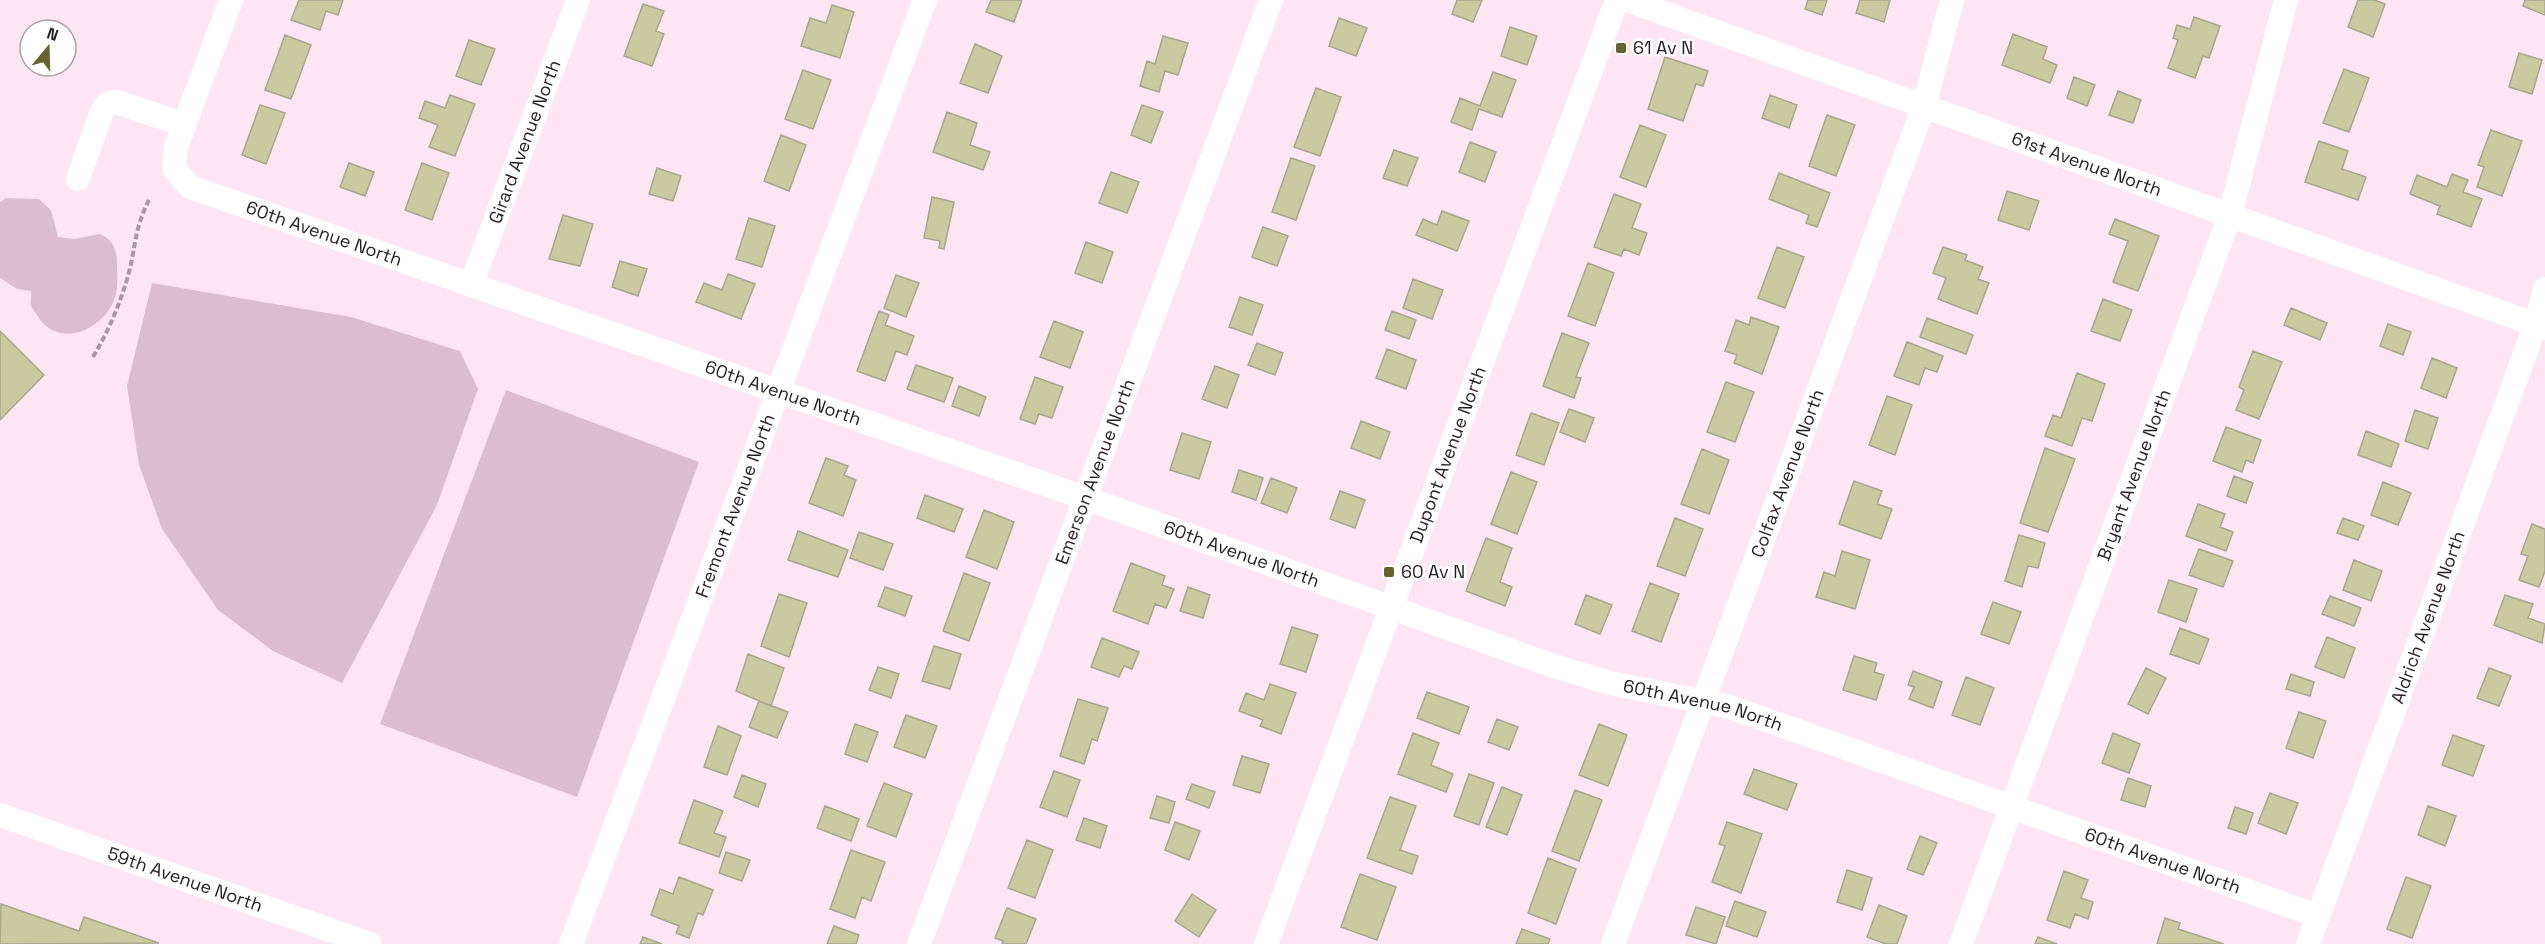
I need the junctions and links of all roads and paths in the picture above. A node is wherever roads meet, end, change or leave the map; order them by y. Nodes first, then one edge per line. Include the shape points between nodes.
1 (231, 0) edge
2 (578, 0) edge
3 (926, 0) edge
4 (1271, 0) edge
5 (1617, 0) edge
6 (1627, 0) edge
7 (1952, 0) edge
8 (2286, 0) edge
9 (1924, 106) junction
10 (185, 125) junction
11 (78, 179) dead end
12 (149, 200) dead end
13 (2230, 215) junction
14 (471, 285) junction
15 (2545, 289) edge
16 (2540, 326) edge
17 (93, 357) dead end
18 (778, 393) junction
19 (1085, 498) junction
20 (1390, 608) junction
21 (1705, 700) junction
22 (2012, 805) junction
23 (0, 815) edge
24 (2318, 916) junction
25 (370, 944) edge
26 (571, 944) edge
27 (919, 944) edge
28 (1266, 944) edge
29 (1614, 944) edge
30 (1961, 944) edge
31 (2308, 944) edge

1 - 10 street
2 - 14 street, Girard Avenue North
3 - 18 street, Fremont Avenue North
4 - 19 street, Emerson Avenue North
5 - 20 street, Dupont Avenue North
6 - 9 street, 61st Avenue North
7 - 9 street, Colfax Avenue North
8 - 13 street, Bryant Avenue North
9 - 13 street, 61st Avenue North
9 - 21 street, Colfax Avenue North
10 - 11 street via 116,102 107,104
10 - 14 street, 60th Avenue North via 176,147 174,169 190,187
12 - 17 path via 135,234 128,275 116,311
13 - 16 street, 61st Avenue North
13 - 22 street, Bryant Avenue North
14 - 18 street, 60th Avenue North
15 - 16 street, Aldrich Avenue North
16 - 24 street, Aldrich Avenue North
18 - 19 street, 60th Avenue North
18 - 26 street, Fremont Avenue North
19 - 20 street, 60th Avenue North
19 - 27 street, Emerson Avenue North
20 - 21 street, 60th Avenue North via 1610,683
20 - 28 street, Dupont Avenue North
21 - 22 street, 60th Avenue North
21 - 29 street, Colfax Avenue North
22 - 24 street, 60th Avenue North
22 - 30 street, Bryant Avenue North
23 - 25 street, 59th Avenue North
24 - 31 street, Aldrich Avenue North

